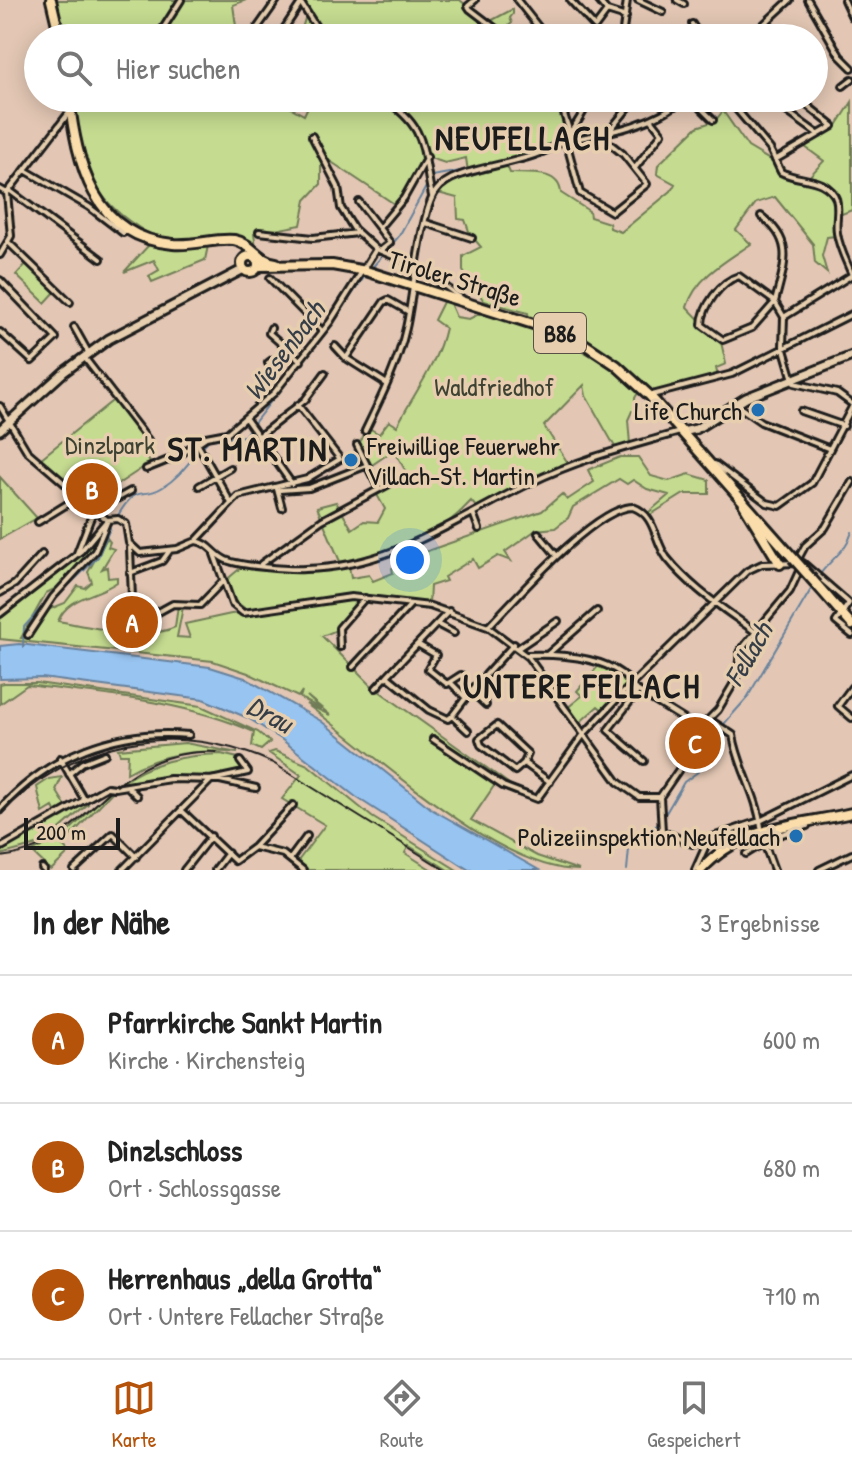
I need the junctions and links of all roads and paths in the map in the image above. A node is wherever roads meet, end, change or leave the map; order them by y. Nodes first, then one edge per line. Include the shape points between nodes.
1 (51, 0) edge
2 (181, 0) edge
3 (277, 0) edge
4 (475, 0) edge
5 (517, 0) edge
6 (570, 0) edge
7 (598, 0) edge
8 (627, 0) edge
9 (638, 0) edge
10 (677, 0) edge
11 (790, 0) edge
12 (808, 0) edge
13 (844, 0) edge
14 (300, 2) edge
15 (684, 4) dead end
16 (607, 11) junction
17 (663, 12) dead end
18 (626, 17) junction
19 (852, 17) edge
20 (766, 23) edge
21 (57, 24) edge
22 (166, 24) edge
23 (260, 24) edge
24 (287, 24) edge
25 (314, 24) edge
26 (490, 24) edge
27 (536, 24) edge
28 (592, 24) edge
29 (597, 24) edge
30 (625, 24) edge
31 (822, 24) edge
32 (828, 35) edge
33 (852, 68) edge
34 (852, 79) edge
35 (843, 86) dead end
36 (71, 112) edge
37 (401, 112) edge
38 (563, 112) edge
39 (583, 112) edge
40 (625, 112) edge
41 (663, 112) edge
42 (704, 112) edge
43 (738, 112) edge
44 (787, 112) edge
45 (817, 112) edge
46 (68, 114) dead end
47 (651, 119) junction
48 (713, 120) dead end
49 (609, 131) junction
50 (570, 133) junction
51 (598, 134) junction
52 (818, 134) junction
53 (312, 136) dead end
54 (564, 141) junction
55 (427, 157) junction
56 (775, 160) junction
57 (635, 168) junction
58 (25, 170) junction
59 (0, 189) edge
60 (8, 192) junction
61 (432, 196) junction
62 (359, 202) dead end
63 (761, 216) dead end
64 (426, 223) junction
65 (379, 228) junction
66 (259, 232) dead end
67 (123, 233) dead end
68 (358, 233) junction
69 (472, 238) dead end
70 (9, 243) junction
71 (225, 243) junction
72 (382, 251) junction
73 (0, 255) edge
74 (249, 256) junction
75 (101, 259) dead end
76 (288, 265) junction
77 (258, 266) junction
78 (417, 266) junction
79 (244, 269) junction
80 (362, 270) junction
81 (852, 275) edge
82 (270, 278) dead end
83 (0, 280) edge
84 (413, 285) junction
85 (70, 302) dead end
86 (465, 302) junction
87 (775, 302) junction
88 (409, 312) junction
89 (852, 314) edge
90 (784, 317) junction
91 (74, 327) dead end
92 (271, 328) dead end
93 (322, 331) junction
94 (0, 332) edge
95 (6, 337) junction
96 (0, 344) edge
97 (335, 346) dead end
98 (783, 346) junction
99 (288, 350) junction
100 (86, 355) junction
101 (852, 356) edge
102 (346, 358) junction
103 (301, 361) junction
104 (275, 363) dead end
105 (325, 373) dead end
106 (793, 379) junction
107 (387, 384) junction
108 (650, 396) junction
109 (735, 404) junction
110 (298, 405) junction
111 (0, 406) edge
112 (852, 406) edge
113 (801, 411) dead end
114 (246, 419) junction
115 (10, 421) junction
116 (844, 426) junction
117 (699, 428) junction
118 (0, 430) edge
119 (365, 431) dead end
120 (682, 432) junction
121 (258, 437) junction
122 (148, 440) dead end
123 (357, 445) dead end
124 (695, 446) junction
125 (200, 448) junction
126 (830, 449) junction
127 (703, 455) junction
128 (365, 466) junction
129 (230, 468) dead end
130 (146, 469) dead end
131 (217, 477) junction
132 (852, 482) edge
133 (292, 484) junction
134 (389, 484) dead end
135 (199, 486) dead end
136 (277, 488) junction
137 (379, 489) junction
138 (131, 491) dead end
139 (78, 497) junction
140 (743, 500) junction
141 (231, 503) junction
142 (282, 508) dead end
143 (95, 511) junction
144 (473, 512) junction
145 (107, 520) junction
146 (38, 522) dead end
147 (479, 529) dead end
148 (538, 533) dead end
149 (196, 541) junction
150 (129, 543) junction
151 (170, 550) junction
152 (214, 552) junction
153 (42, 554) dead end
154 (77, 555) junction
155 (557, 556) junction
156 (798, 561) junction
157 (261, 564) junction
158 (780, 564) junction
159 (130, 573) junction
160 (223, 581) junction
161 (819, 581) junction
162 (0, 593) edge
163 (365, 598) junction
164 (412, 603) junction
165 (712, 603) junction
166 (851, 606) edge
167 (449, 611) junction
168 (597, 611) dead end
169 (842, 613) junction
170 (0, 614) edge
171 (558, 621) dead end
172 (437, 624) junction
173 (852, 625) edge
174 (488, 627) junction
175 (754, 631) junction
176 (454, 633) dead end
177 (28, 635) dead end
178 (852, 635) edge
179 (419, 645) junction
180 (516, 646) junction
181 (340, 647) dead end
182 (548, 654) junction
183 (527, 655) junction
184 (538, 655) junction
185 (533, 663) junction
186 (353, 667) dead end
187 (461, 675) dead end
188 (387, 676) junction
189 (452, 684) junction
190 (633, 687) junction
191 (852, 687) edge
192 (376, 688) dead end
193 (471, 691) junction
194 (465, 697) junction
195 (486, 705) dead end
196 (452, 716) junction
197 (852, 718) edge
198 (710, 720) junction
199 (702, 727) junction
200 (468, 731) dead end
201 (584, 734) junction
202 (189, 735) dead end
203 (433, 739) dead end
204 (105, 754) dead end
205 (60, 758) junction
206 (240, 761) dead end
207 (644, 761) dead end
208 (524, 763) junction
209 (69, 774) junction
210 (852, 775) edge
211 (210, 781) junction
212 (550, 782) junction
213 (127, 786) junction
214 (256, 788) dead end
215 (137, 796) dead end
216 (660, 797) junction
217 (84, 799) junction
218 (293, 805) dead end
219 (0, 809) edge
220 (182, 811) junction
221 (852, 813) edge
222 (760, 821) junction
223 (807, 826) dead end
224 (211, 836) junction
225 (307, 836) dead end
226 (762, 836) junction
227 (708, 841) junction
228 (254, 847) junction
229 (0, 848) edge
230 (228, 853) junction
231 (746, 854) dead end
232 (852, 854) edge
233 (136, 857) junction
234 (290, 859) junction
235 (235, 861) junction
236 (74, 870) edge
237 (122, 870) edge
238 (184, 870) edge
239 (215, 870) edge
240 (235, 870) edge
241 (303, 870) edge
242 (695, 870) edge
243 (701, 870) edge
244 (774, 870) edge
245 (819, 870) edge

1 - 21 main road
2 - 22 street
3 - 23 street
4 - 26 street via 468,6
5 - 27 street
6 - 28 street
7 - 16 street
8 - 18 street
9 - 17 street
10 - 15 street
11 - 20 street
12 - 31 street
13 - 19 street
14 - 24 street
14 - 25 street
16 - 18 street
16 - 29 street
18 - 30 street
32 - 33 street
34 - 35 street
36 - 71 main road, B86 via 79,162 107,211 145,237 165,243
37 - 55 street via 416,124
38 - 50 street
39 - 50 street
40 - 49 street
41 - 47 street
42 - 48 street
43 - 56 street
44 - 52 street
45 - 52 street via 833,123
46 - 58 street
47 - 49 street
47 - 57 street via 662,133
49 - 51 street
50 - 54 street
51 - 54 street
51 - 57 street
52 - 56 street
53 - 68 street via 338,187 341,208
54 - 57 street via 580,193 612,212 647,184
54 - 61 street via 518,161 451,178
55 - 61 street
55 - 65 street
56 - 81 street via 781,172 818,182 832,192 841,212 837,234
58 - 60 street
58 - 67 street
59 - 60 street
60 - 70 street
60 - 75 street
61 - 64 street
62 - 65 street
63 - 87 street via 785,242
64 - 69 street
64 - 78 street
65 - 72 street via 390,243
66 - 68 street via 313,238
68 - 72 street
70 - 73 street
70 - 85 street
71 - 74 main road via 242,246
71 - 76 main road, B86 via 244,243 268,262
72 - 78 street
72 - 80 street
74 - 77 main road
74 - 79 main road
76 - 77 main road, Tiroler Straße / B86
76 - 80 main road, Tiroler Straße / B86
77 - 79 main road
78 - 84 street
78 - 86 street
79 - 100 main road
80 - 84 main road, Tiroler Straße / B86
80 - 93 street
81 - 90 street
82 - 93 street
83 - 95 street via 56,338 32,361
84 - 86 main road, Tiroler Straße / B86
84 - 88 street
86 - 108 main road, Tiroler Straße / B86 via 583,343
87 - 87 street via 734,277 713,297 702,325 723,340 752,328
87 - 90 street
88 - 102 street via 384,302
88 - 107 street
89 - 98 street
90 - 98 street
91 - 100 street
92 - 99 street via 269,333
93 - 103 street
94 - 95 street
95 - 96 street
97 - 102 street
98 - 106 street
98 - 108 street via 732,374
99 - 103 street
99 - 104 street
100 - 115 main road
100 - 122 street
101 - 106 main road
102 - 107 street
103 - 114 street
105 - 110 street
106 - 109 main road
106 - 112 street via 837,393
107 - 119 street
108 - 120 main road, Tiroler Straße / B86
109 - 117 main road
109 - 126 street via 761,422
110 - 121 street
110 - 133 street via 340,459
111 - 115 street
112 - 116 street
113 - 116 street
114 - 121 street
114 - 125 street via 227,433 206,437
115 - 118 main road
115 - 139 street via 27,451
116 - 126 street
117 - 120 main road
117 - 124 main road
120 - 124 main road, Tiroler Straße / B86
120 - 144 street via 606,450
121 - 133 street
123 - 128 street
124 - 127 main road, Tiroler Straße / B86
125 - 130 street
125 - 131 street
126 - 127 street via 809,486 780,506 767,503
127 - 140 main road, Tiroler Straße / B86
128 - 136 street via 309,488
128 - 137 street
129 - 131 street
131 - 135 street
131 - 141 street
132 - 156 street
133 - 136 street
134 - 137 street
136 - 141 street via 246,491
136 - 142 street
137 - 157 street via 322,520
138 - 143 street
139 - 143 street
139 - 146 street
140 - 156 main road, Tiroler Straße / B86
140 - 158 main road
141 - 149 street
143 - 145 street
143 - 154 street
144 - 147 street
144 - 157 street via 375,559 302,569
145 - 150 street via 126,524
145 - 154 street
145 - 177 street via 105,534 86,564 53,597
148 - 155 street
149 - 151 street
149 - 152 street
150 - 151 street via 140,553
150 - 159 street
151 - 159 street via 162,561
152 - 157 street via 226,560
152 - 160 street
153 - 162 street
154 - 170 street
155 - 165 street via 607,516 633,507 647,515 664,554
155 - 174 street
156 - 158 street
156 - 161 main road, Tiroler Straße / B86, bridge
156 - 161 street via 812,568
156 - 175 street via 790,591
158 - 165 street via 757,565
159 - 160 street via 132,598 151,616 173,604 200,605
160 - 163 street via 235,609 243,613
161 - 166 street
161 - 169 main road, Tiroler Straße / B86
163 - 164 street
163 - 181 street via 339,628
164 - 167 street
164 - 186 street
165 - 175 street
165 - 190 street
166 - 169 street
167 - 172 street
167 - 174 street
168 - 182 street
169 - 173 main road, Tiroler Straße / B86
169 - 178 street via 837,625
171 - 180 street
172 - 176 street
172 - 179 street
174 - 180 street
175 - 198 street via 740,651 737,678
179 - 188 street
179 - 189 street via 436,655 430,671
180 - 183 street
180 - 193 street
182 - 184 street
182 - 190 street via 596,663
183 - 184 street
183 - 185 street
184 - 185 street
185 - 201 street
187 - 189 street
188 - 192 street
188 - 196 street via 429,710
189 - 194 street
190 - 199 street
190 - 201 street
190 - 207 street via 634,699 608,730
191 - 197 street via 838,706
193 - 194 street
193 - 195 street
194 - 196 street
196 - 200 street
198 - 199 street
198 - 222 street via 733,735
199 - 216 street via 689,739 680,769
201 - 212 street
201 - 216 street via 626,790 639,797
202 - 205 street via 128,738
203 - 212 street via 503,786 534,800
204 - 209 street
205 - 209 street
205 - 219 street
206 - 211 street via 248,772
208 - 208 street via 528,754 497,725 479,739 515,771
208 - 212 street
209 - 217 street
210 - 222 street
211 - 213 street via 170,779
211 - 214 street
211 - 220 street
213 - 215 street
213 - 217 street, bridge via 107,787
216 - 227 street via 665,833 692,844
217 - 229 street
218 - 228 street
220 - 224 street
220 - 233 street
221 - 243 main road via 771,827 735,842
222 - 226 street
222 - 227 street
223 - 226 street
224 - 230 street
224 - 238 street
225 - 234 street
226 - 231 street
226 - 244 street
227 - 242 street
228 - 234 street
228 - 235 street
230 - 235 street
230 - 239 street
232 - 245 street
233 - 236 street via 113,834
233 - 237 street
234 - 241 street
235 - 240 street

